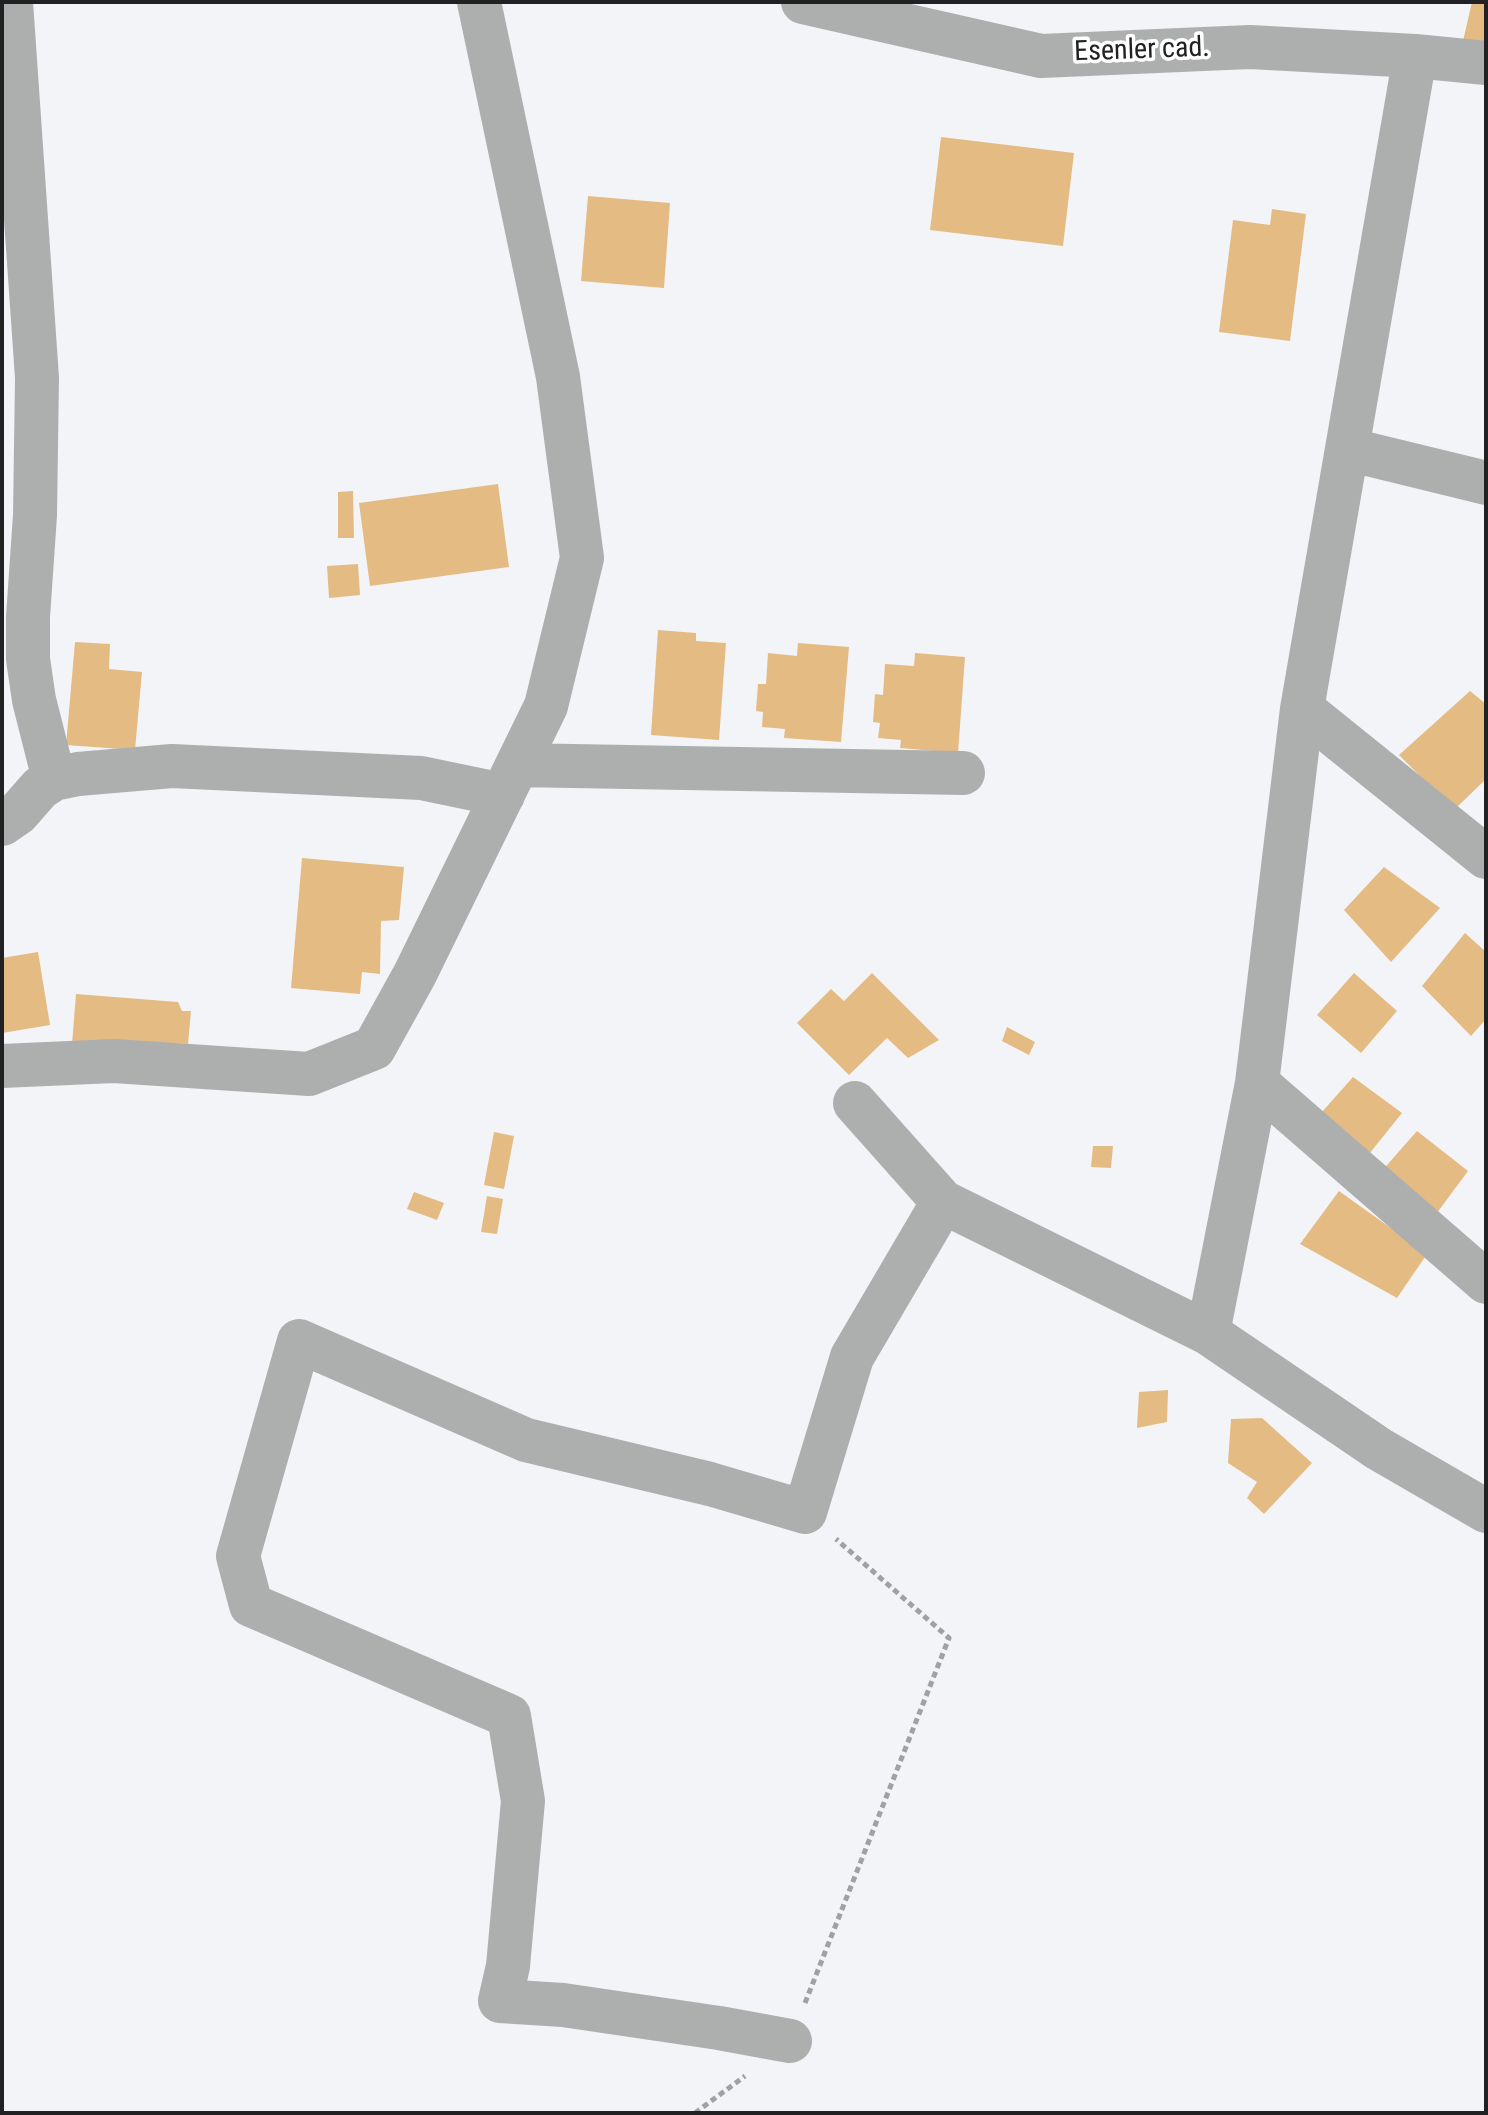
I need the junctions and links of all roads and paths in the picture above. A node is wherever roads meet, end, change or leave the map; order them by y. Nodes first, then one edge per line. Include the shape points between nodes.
1 (11, 2) edge
2 (479, 2) edge
3 (803, 2) edge
4 (1415, 56) junction
5 (1486, 63) edge
6 (1347, 449) junction
7 (1486, 483) edge
8 (1302, 709) junction
9 (963, 773) dead end
10 (54, 779) junction
11 (510, 780) junction
12 (2, 824) edge
13 (1486, 857) edge
14 (2, 1066) edge
15 (1257, 1083) junction
16 (855, 1103) dead end
17 (943, 1202) junction
18 (1486, 1282) edge
19 (1208, 1333) junction
20 (1486, 1511) edge
21 (805, 1512) junction
22 (790, 2041) junction
23 (695, 2113) edge

1 - 10 street via 37,378 28,659
2 - 11 street via 558,377 582,558 546,706
3 - 4 street, Esenler cad. via 1041,56 1250,47
4 - 5 street, Esenler cad.
4 - 6 street
6 - 7 street
6 - 8 street
8 - 13 street
8 - 15 street
9 - 11 street
10 - 11 street via 172,766
10 - 12 street
11 - 14 street via 374,1048 309,1074 114,1061
15 - 18 street
15 - 19 street
16 - 17 street
17 - 19 street
17 - 21 street via 852,1357
19 - 20 street via 1379,1449
21 - 22 path via 949,1638
21 - 22 street via 526,1440 299,1341 238,1556 251,1605 509,1716 523,1801 500,2001 563,2005
22 - 23 path

